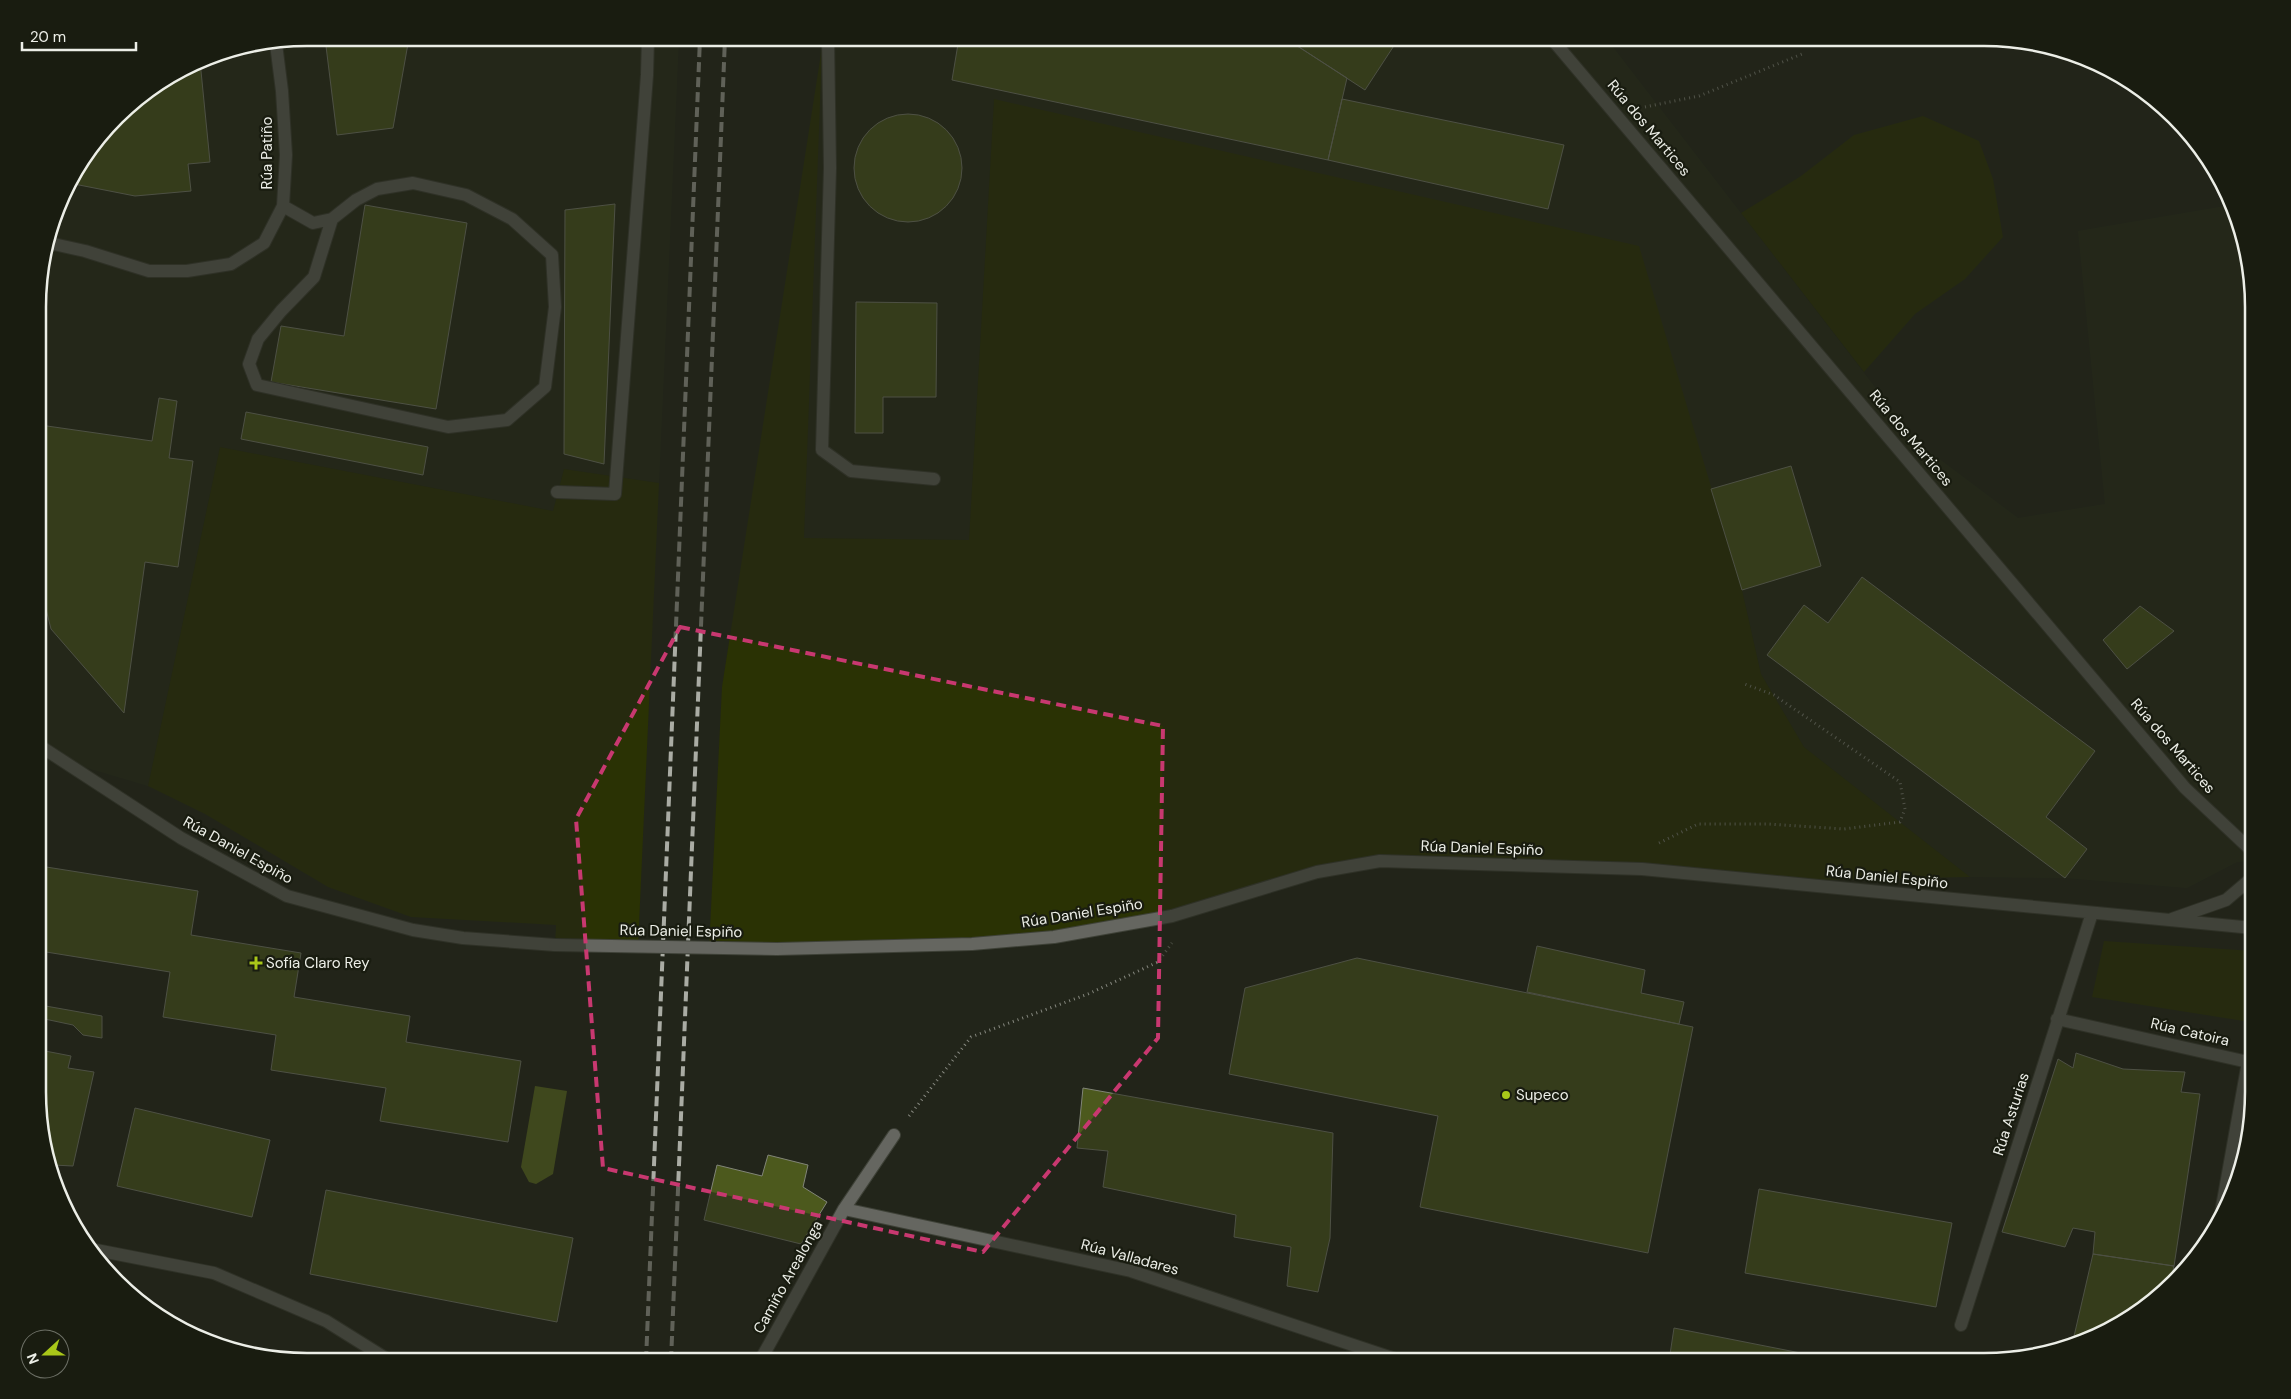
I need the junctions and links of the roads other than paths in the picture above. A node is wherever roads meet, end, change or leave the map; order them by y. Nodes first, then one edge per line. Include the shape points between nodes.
1 (648, 46) edge
2 (828, 46) edge
3 (1558, 46) edge
4 (276, 48) edge
5 (283, 206) junction
6 (332, 219) junction
7 (54, 243) edge
8 (934, 479) dead end
9 (557, 492) dead end
10 (46, 750) edge
11 (2245, 844) edge
12 (2245, 884) edge
13 (2092, 914) junction
14 (2168, 921) junction
15 (2245, 927) edge
16 (2057, 1019) junction
17 (2245, 1061) edge
18 (2245, 1079) edge
19 (894, 1135) road end
20 (2225, 1192) edge
21 (844, 1209) junction
22 (100, 1251) edge
23 (1962, 1325) dead end
24 (376, 1353) edge
25 (764, 1353) edge
26 (1377, 1353) edge

1 - 9 street via 614,494
2 - 8 street via 830,168 822,450 850,471
3 - 11 street, Rúa dos Martices via 2185,788
4 - 5 street, Rúa Patiño via 286,156
5 - 6 street via 314,223
5 - 7 street, Rúa Patiño via 264,243 231,264 187,271 149,271
6 - 6 street via 377,189 413,183 466,195 512,219 552,255 555,307 545,387 506,420 448,427 257,385 249,364 258,339 314,277
10 - 13 street, Rúa Daniel Espiño, bridge via 181,838 287,896 413,930 555,946 777,949 972,944 1054,937 1172,916 1317,872 1380,861 1642,869
12 - 14 street, Rúa Daniel Espiño via 2226,900
13 - 14 street, Rúa Daniel Espiño
13 - 16 street, Rúa Asturias
14 - 15 street, Rúa Daniel Espiño
16 - 17 street, Rúa Catoira
16 - 23 street, Rúa Asturias
18 - 20 street, Rúa Catoira
19 - 21 street
21 - 25 street, Camiño Arealonga
21 - 26 street, Rúa Valladares via 1131,1271
22 - 24 street via 214,1272 326,1320

